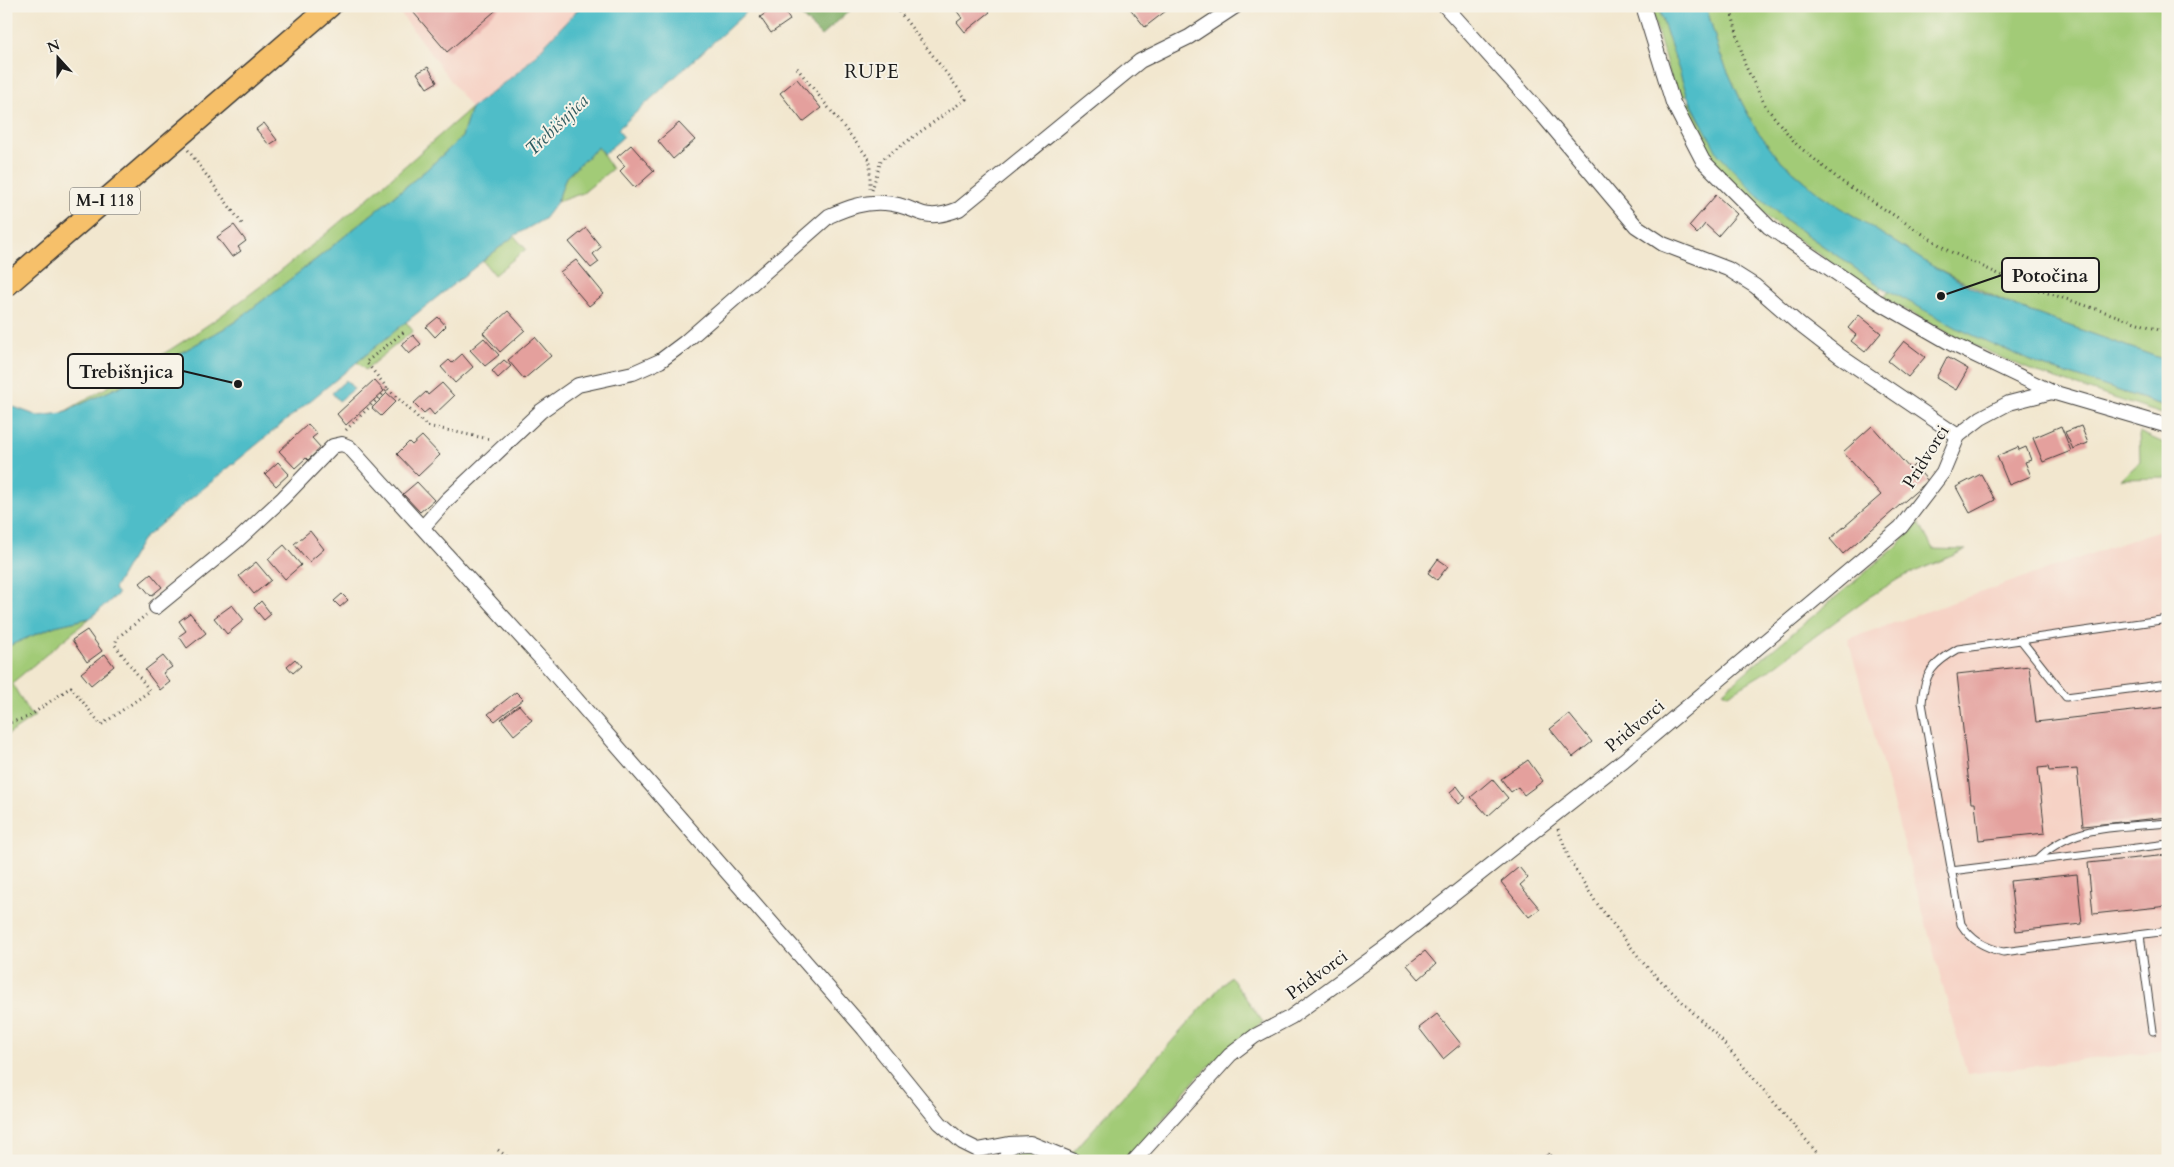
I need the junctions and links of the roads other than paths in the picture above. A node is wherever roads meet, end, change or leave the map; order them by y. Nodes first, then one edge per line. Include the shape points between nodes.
1 (330, 6) edge
2 (1236, 6) edge
3 (1445, 6) edge
4 (1643, 6) edge
5 (6, 286) edge
6 (2052, 392) junction
7 (2168, 426) edge
8 (1958, 436) junction
9 (423, 527) junction
10 (156, 607) road end
11 (2168, 619) edge
12 (2021, 640) junction
13 (2168, 684) edge
14 (2168, 822) edge
15 (2168, 844) edge
16 (2036, 861) junction
17 (1951, 872) junction
18 (2168, 931) edge
19 (2140, 935) junction
20 (2152, 1031) dead end
21 (1030, 1144) junction
22 (998, 1161) edge
23 (1074, 1161) edge
24 (1134, 1161) edge

1 - 5 main road, M-I 118
2 - 9 street via 1189,37 1140,61 959,209 942,216 923,215 902,206 868,203 829,216 660,361 633,373 578,386 541,411
3 - 8 street via 1636,226 1663,244 1728,269 1755,286 1840,356
4 - 6 street via 1672,103 1703,161 1769,227 1886,306 1952,344
6 - 7 street
6 - 8 street, Pridvorci via 2009,403 1981,418
8 - 24 street, Pridvorci via 1943,472 1901,527 1639,748 1553,816 1367,962 1291,1017 1255,1036 1230,1055
9 - 10 street via 348,447 342,444 333,446 238,540
9 - 21 street via 864,1029 940,1123 962,1142 978,1150
11 - 12 lane
12 - 13 lane via 2066,697
12 - 17 lane via 1958,649 1940,659 1929,671 1923,687 1922,703
14 - 16 lane via 2082,832 2056,843
15 - 16 lane
16 - 17 lane
17 - 19 lane via 1961,924 1985,948 2003,952
18 - 19 lane
19 - 20 lane
21 - 22 lane via 1004,1153
21 - 23 street

